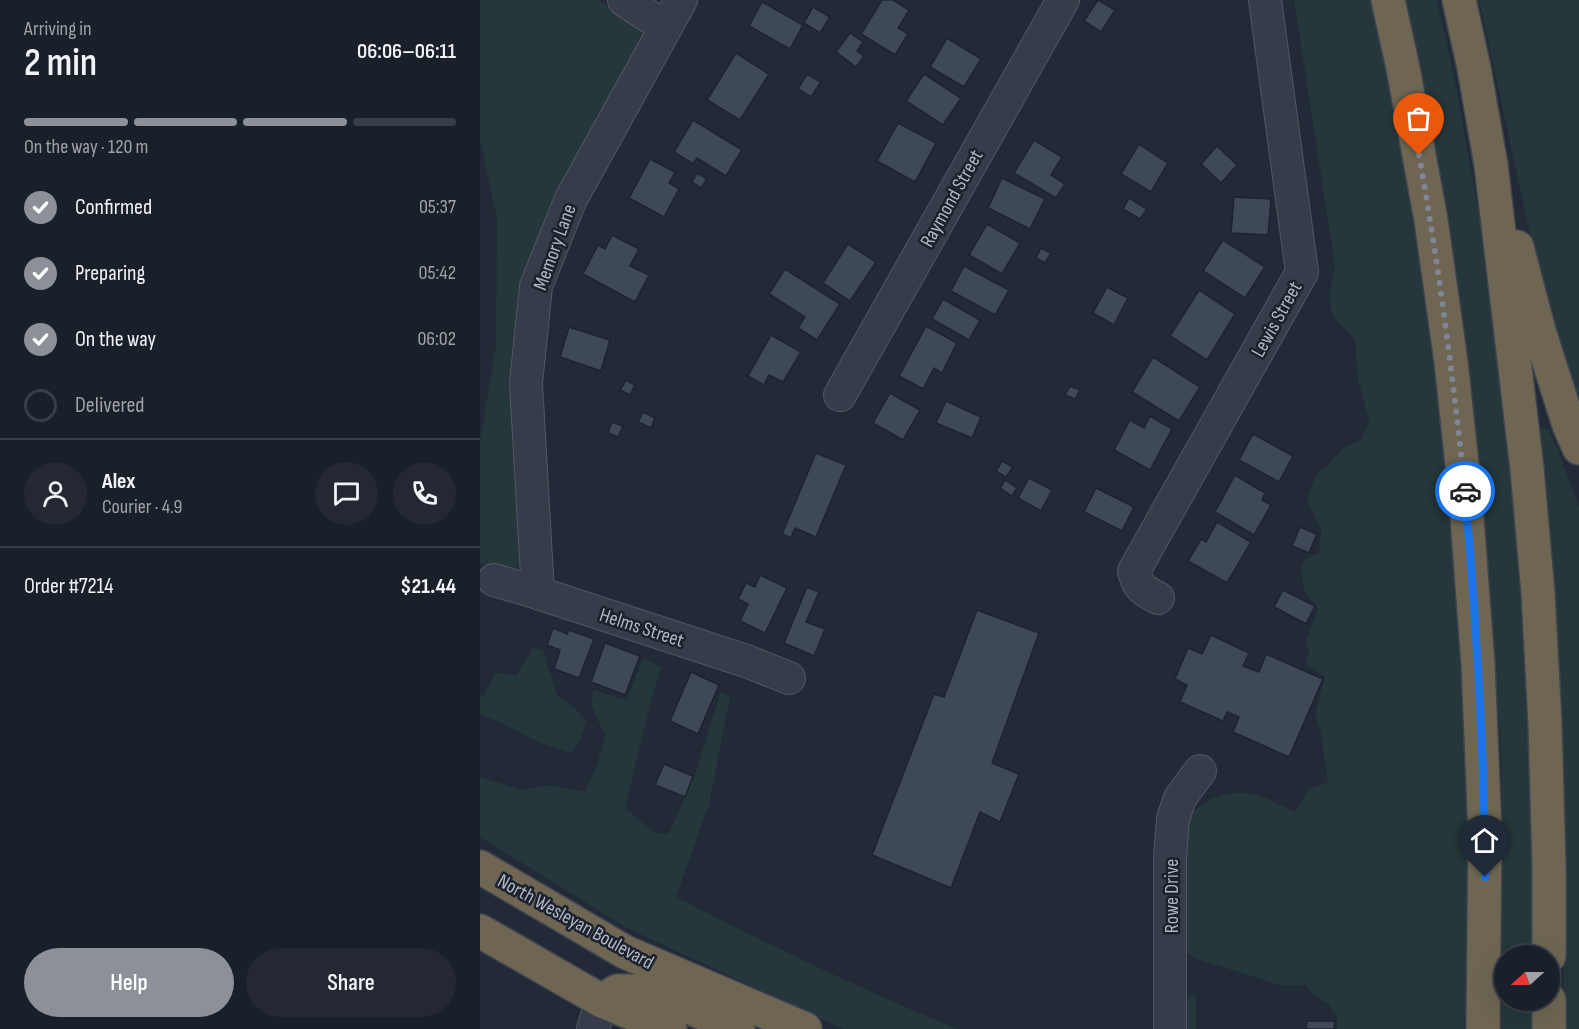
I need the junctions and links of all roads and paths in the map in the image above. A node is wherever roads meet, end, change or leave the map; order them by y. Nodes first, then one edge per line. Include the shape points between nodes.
1 (624, 0) edge
2 (681, 0) edge
3 (1063, 0) edge
4 (1265, 0) edge
5 (1388, 0) edge
6 (1459, 0) edge
7 (665, 27) junction
8 (1491, 165) junction
9 (840, 395) dead end
10 (1579, 448) edge
11 (494, 580) dead end
12 (538, 593) junction
13 (1158, 598) dead end
14 (789, 678) dead end
15 (1200, 771) dead end
16 (480, 867) edge
17 (480, 931) edge
18 (1549, 945) edge
19 (1549, 1011) edge
20 (598, 1015) edge
21 (670, 1029) edge
22 (738, 1029) edge
23 (805, 1029) edge
24 (1170, 1029) edge
25 (1483, 1029) edge
26 (1548, 1029) edge

1 - 7 street
2 - 7 street, Memory Lane
3 - 9 street, Raymond Street
4 - 13 street, Lewis Street via 1302,272 1134,571 1136,582
5 - 25 highway via 1431,220 1465,492 1485,833
6 - 8 highway
7 - 12 street, Memory Lane via 571,199 536,286 526,383
8 - 10 highway via 1539,331
8 - 18 highway via 1538,593
11 - 12 street, Helms Street
12 - 14 street, Helms Street
15 - 24 street, Rowe Drive via 1180,798 1173,819
16 - 23 highway, North Wesleyan Boulevard via 625,952
17 - 20 highway
19 - 26 highway
20 - 21 highway
20 - 22 highway via 617,991 653,991

